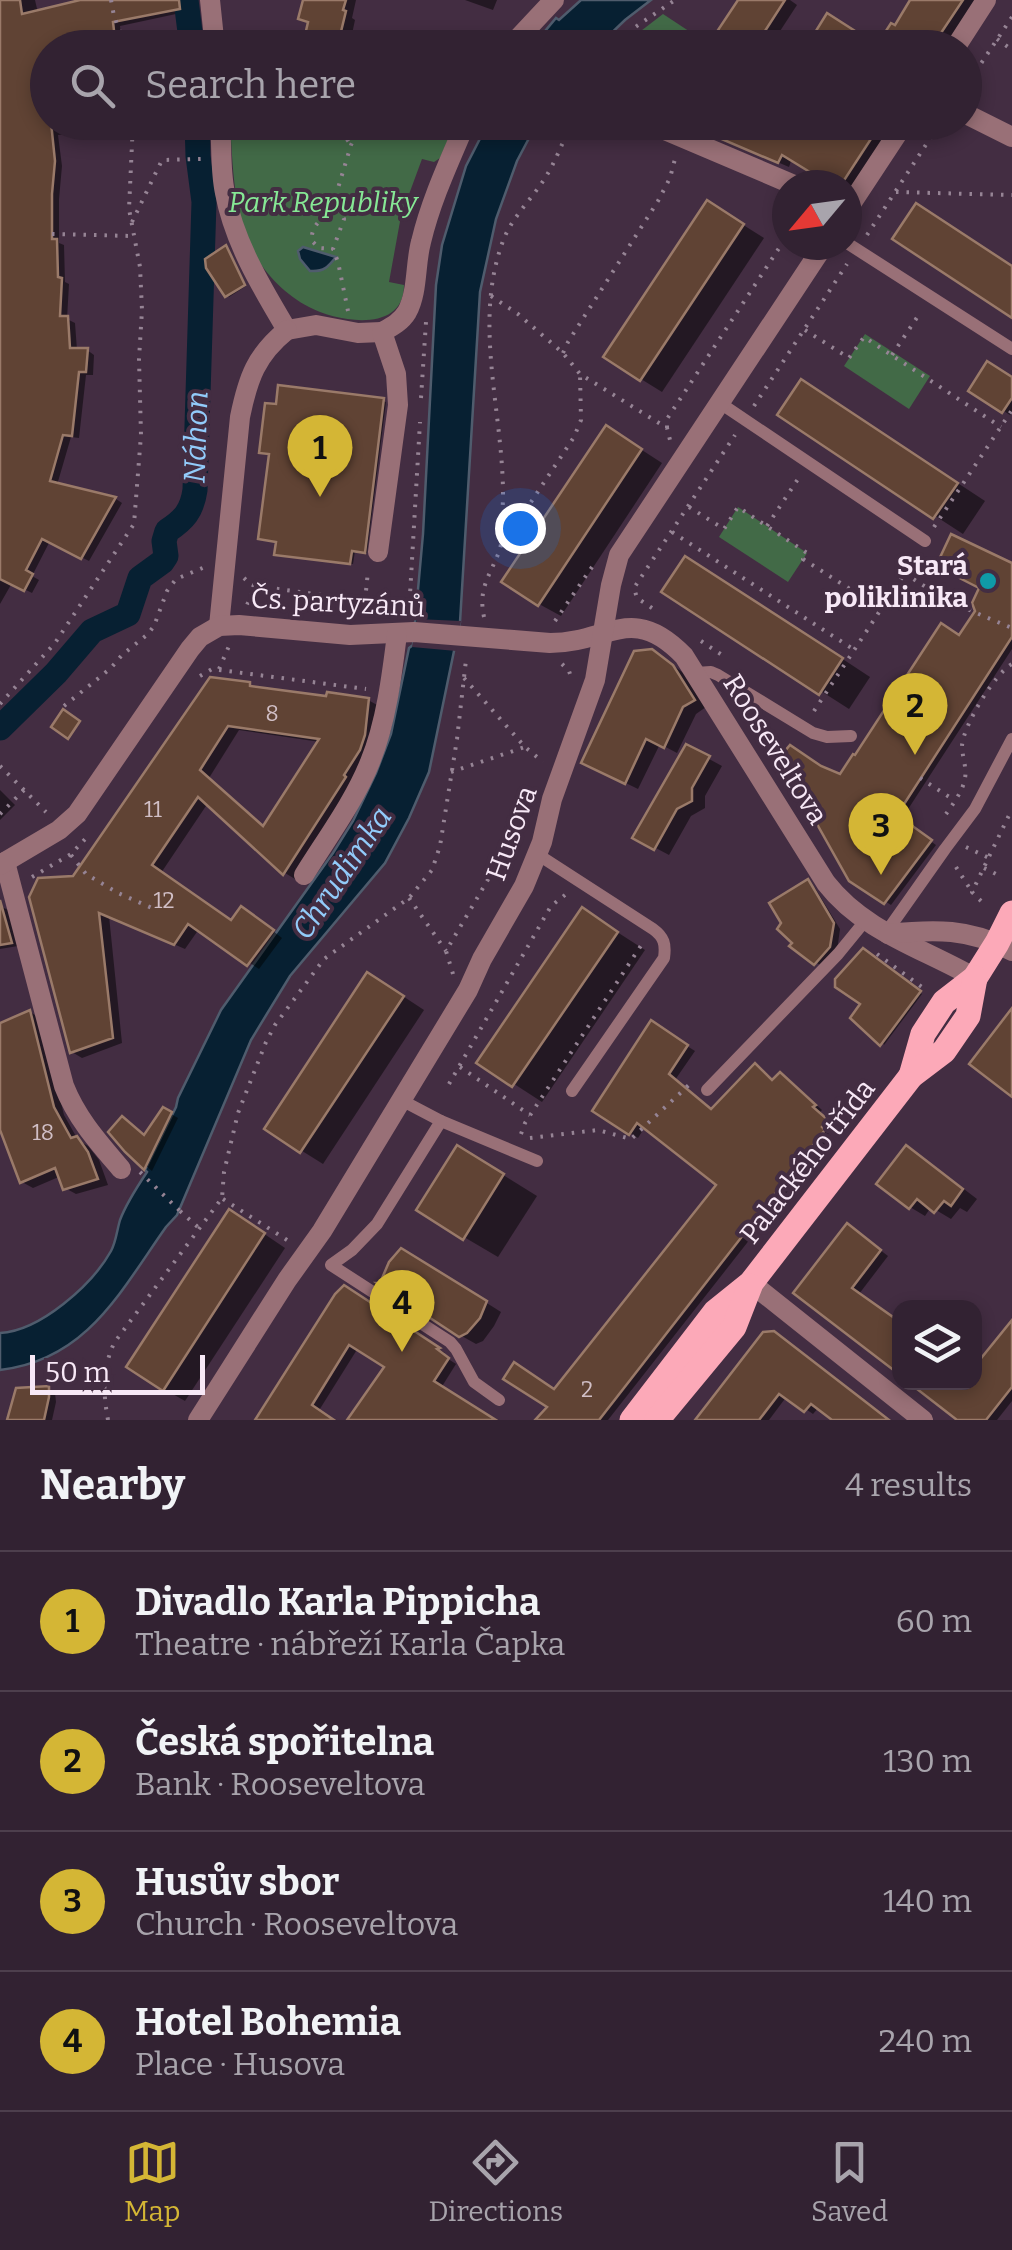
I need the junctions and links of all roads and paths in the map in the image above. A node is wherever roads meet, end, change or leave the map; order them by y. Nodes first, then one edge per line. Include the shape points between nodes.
1 (111, 0) edge
2 (210, 0) edge
3 (554, 0) edge
4 (675, 0) edge
5 (986, 0) edge
6 (1012, 17) edge
7 (118, 30) edge
8 (213, 30) edge
9 (526, 30) edge
10 (631, 30) edge
11 (967, 30) edge
12 (997, 40) junction
13 (1012, 50) edge
14 (982, 62) edge
15 (982, 122) edge
16 (1012, 137) edge
17 (132, 140) edge
18 (221, 140) edge
19 (347, 140) edge
20 (353, 140) edge
21 (458, 140) edge
22 (563, 140) edge
23 (681, 140) edge
24 (687, 140) edge
25 (893, 140) edge
26 (929, 140) edge
27 (351, 145) junction
28 (191, 159) dead end
29 (772, 176) edge
30 (862, 187) edge
31 (896, 192) junction
32 (1012, 195) edge
33 (332, 208) junction
34 (130, 224) junction
35 (52, 234) dead end
36 (862, 234) edge
37 (133, 236) junction
38 (332, 249) junction
39 (862, 253) edge
40 (772, 259) edge
41 (814, 260) edge
42 (844, 260) edge
43 (490, 296) junction
44 (930, 297) junction
45 (287, 330) junction
46 (804, 330) junction
47 (350, 331) junction
48 (382, 332) junction
49 (1012, 349) edge
50 (563, 353) junction
51 (892, 356) junction
52 (580, 374) junction
53 (720, 402) junction
54 (420, 407) dead end
55 (1012, 410) edge
56 (745, 420) junction
57 (1001, 427) junction
58 (667, 428) junction
59 (671, 442) dead end
60 (809, 462) junction
61 (689, 508) junction
62 (767, 526) junction
63 (672, 532) junction
64 (925, 541) junction
65 (500, 549) junction
66 (378, 552) joint
67 (224, 566) junction
68 (592, 567) dead end
69 (905, 573) junction
70 (256, 586) dead end
71 (365, 601) junction
72 (410, 608) junction
73 (652, 608) dead end
74 (881, 609) junction
75 (552, 625) dead end
76 (218, 626) junction
77 (407, 628) junction
78 (1012, 628) edge
79 (603, 632) junction
80 (465, 636) junction
81 (698, 639) dead end
82 (854, 650) junction
83 (728, 659) dead end
84 (555, 660) dead end
85 (1012, 664) edge
86 (696, 674) junction
87 (200, 676) dead end
88 (463, 676) junction
89 (572, 687) dead end
90 (388, 692) junction
91 (0, 704) edge
92 (64, 706) dead end
93 (808, 712) dead end
94 (851, 736) dead end
95 (1012, 739) edge
96 (525, 747) junction
97 (547, 764) dead end
98 (0, 766) edge
99 (450, 772) junction
100 (920, 778) dead end
101 (24, 790) junction
102 (955, 800) junction
103 (1012, 809) edge
104 (530, 810) dead end
105 (0, 814) edge
106 (97, 825) dead end
107 (939, 826) dead end
108 (59, 830) junction
109 (71, 854) junction
110 (538, 854) junction
111 (3, 864) edge
112 (984, 868) junction
113 (304, 875) dead end
114 (1000, 876) dead end
115 (12, 886) junction
116 (572, 893) dead end
117 (409, 898) junction
118 (980, 900) dead end
119 (152, 908) dead end
120 (1012, 913) edge
121 (865, 920) junction
122 (653, 930) junction
123 (886, 934) junction
124 (1005, 947) edge
125 (446, 951) junction
126 (876, 954) dead end
127 (454, 978) dead end
128 (975, 978) junction
129 (928, 992) dead end
130 (459, 1067) junction
131 (449, 1084) dead end
132 (707, 1090) joint
133 (572, 1091) dead end
134 (402, 1100) junction
135 (530, 1115) junction
136 (441, 1120) junction
137 (537, 1161) dead end
138 (131, 1171) joint
139 (222, 1198) junction
140 (200, 1229) junction
141 (300, 1246) junction
142 (331, 1265) junction
143 (751, 1284) junction
144 (499, 1400) dead end
145 (108, 1420) edge
146 (198, 1420) edge
147 (632, 1420) edge
148 (657, 1420) edge
149 (923, 1420) edge

1 - 7 path
2 - 8 street
3 - 9 street
4 - 10 path
5 - 11 street
6 - 12 path
12 - 13 path
12 - 14 path
15 - 16 street
17 - 34 path
18 - 45 street via 230,215
19 - 27 path
20 - 27 path
21 - 48 street via 435,194 406,314
22 - 43 path via 507,232
23 - 50 path via 658,202
24 - 29 street
25 - 30 street
26 - 31 path
27 - 33 path
28 - 34 path via 158,163
31 - 32 path
31 - 36 path
33 - 38 path via 344,219
33 - 38 path via 311,238 319,248
34 - 37 path
35 - 37 path
37 - 91 path via 142,310 134,524 55,642
38 - 47 path
39 - 44 lane
40 - 58 path
41 - 53 street, Husova
42 - 46 path
43 - 50 path
43 - 65 path via 503,495
44 - 49 lane
44 - 51 path
45 - 47 street via 316,325
45 - 67 street via 269,344 246,386
46 - 51 path via 849,358 864,336
46 - 56 path
47 - 48 street
48 - 66 street via 398,405
50 - 52 path
51 - 57 path
52 - 58 path
52 - 65 path via 581,420 574,437
53 - 56 lane
53 - 79 street, Husova via 619,555
54 - 72 path
55 - 57 path
56 - 60 lane
56 - 61 path
57 - 64 path
58 - 59 path
60 - 62 path
60 - 64 lane
61 - 62 path via 724,529 738,507
61 - 63 path
62 - 74 path via 807,553 803,559
63 - 73 path via 634,588
63 - 82 path
64 - 69 path
65 - 80 path via 480,602 485,626
66 - 71 path
67 - 76 street
67 - 92 path via 176,579 148,634
68 - 75 path
69 - 74 path
69 - 78 path via 942,598
70 - 71 path
71 - 72 path
72 - 77 path
74 - 82 path
76 - 77 street, Čs. partyzánů via 350,636
76 - 108 street, Čs. partyzánů via 190,648 77,814
77 - 80 street, Čs. partyzánů
77 - 90 street
79 - 80 street, Čs. partyzánů via 562,643
79 - 86 street, Rooseveltova via 646,629 670,643
79 - 110 street, Husova via 595,680
80 - 88 path
81 - 83 path
82 - 93 path via 818,707
84 - 89 path via 570,671
85 - 102 path via 987,690 962,741 965,778
86 - 94 lane via 718,675 813,733
86 - 121 street, Rooseveltova via 826,882
87 - 90 path via 212,668
88 - 96 path
88 - 99 path
90 - 113 street via 363,779
95 - 123 lane via 976,810
96 - 97 path
96 - 99 path
98 - 101 path
99 - 117 path via 440,846 432,870
100 - 102 path
101 - 105 path
101 - 108 path
102 - 107 path
103 - 112 path
104 - 125 path
106 - 109 path
108 - 109 path
108 - 111 street, Čs. partyzánů
109 - 115 path
109 - 119 path via 86,874
110 - 122 lane
110 - 134 street, Husova
111 - 115 street
112 - 114 path
112 - 118 path via 972,892
115 - 138 street via 70,1103 88,1131
116 - 130 path via 551,906
117 - 125 path
117 - 139 path via 324,959 275,1026 238,1113
120 - 124 main road, Palackého třída
121 - 123 street, Rooseveltova
121 - 132 lane
122 - 133 lane via 665,943 664,958
122 - 135 path
123 - 124 street via 955,930
123 - 128 street, Rooseveltova
124 - 128 main road, Palackého třída
125 - 127 path
126 - 129 path
128 - 143 main road, Palackého třída via 944,1002 923,1034 911,1076
130 - 131 path
130 - 135 path
132 - 135 path via 692,1082 631,1139 598,1130 521,1139
134 - 136 lane
134 - 141 street, Husova
136 - 137 lane
136 - 142 lane via 377,1224
138 - 140 path, bridge
139 - 140 path
139 - 141 path
140 - 145 path via 114,1344 103,1381
141 - 142 lane
141 - 146 street, Husova
142 - 144 lane via 450,1342 474,1382
143 - 147 main road, Palackého třída via 714,1312
143 - 148 main road, Palackého třída via 734,1327
143 - 149 street

